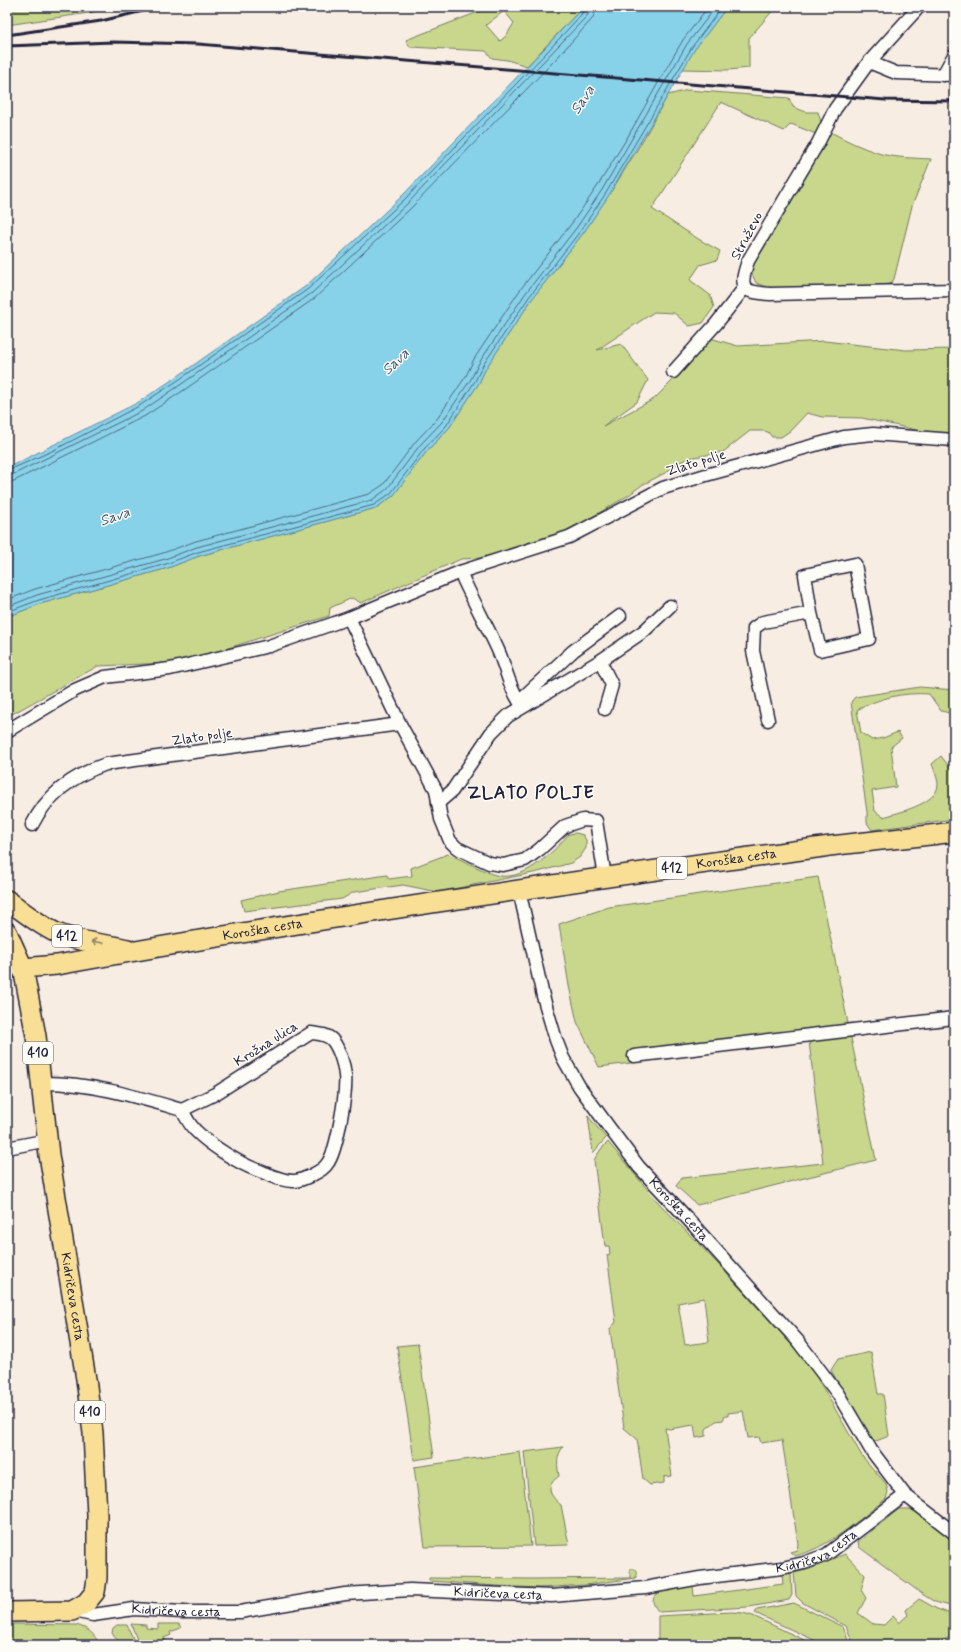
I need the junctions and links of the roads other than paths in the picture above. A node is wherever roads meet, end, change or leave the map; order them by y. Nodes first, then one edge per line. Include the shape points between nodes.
1 (919, 7) edge
2 (954, 55) edge
3 (868, 62) junction
4 (948, 75) edge
5 (744, 287) junction
6 (954, 290) edge
7 (673, 372) dead end
8 (954, 440) edge
9 (460, 572) junction
10 (670, 606) dead end
11 (811, 613) junction
12 (620, 616) dead end
13 (349, 618) junction
14 (600, 660) junction
15 (521, 703) junction
16 (605, 709) dead end
17 (768, 720) dead end
18 (400, 724) junction
19 (7, 731) edge
20 (438, 803) junction
21 (32, 825) dead end
22 (954, 832) edge
23 (605, 877) junction
24 (519, 890) junction
25 (7, 900) edge
26 (7, 932) edge
27 (136, 951) junction
28 (15, 968) edge
29 (954, 1018) edge
30 (634, 1056) dead end
31 (41, 1083) junction
32 (182, 1110) junction
33 (48, 1140) junction
34 (7, 1148) edge
35 (905, 1495) junction
36 (954, 1533) edge
37 (72, 1611) junction
38 (7, 1612) edge

1 - 3 street, Struževo
2 - 4 street
3 - 4 street via 896,73
3 - 5 street, Struževo via 835,109 818,143 748,261 742,278
5 - 6 street via 758,293 770,294
5 - 7 street via 716,324
8 - 9 street, Zlato polje via 873,434 837,439 663,488 569,537
9 - 13 street, Zlato polje
9 - 15 street
10 - 14 street via 644,631
11 - 11 street via 805,574 855,564 869,639 820,650
11 - 17 street via 763,622 754,628 753,651
12 - 15 street via 534,686
13 - 18 street
13 - 19 street, Zlato polje via 269,646 170,669 105,677 75,690
14 - 15 street via 550,692
14 - 16 street via 612,685
15 - 20 street via 491,733 452,791
18 - 20 street via 436,790
18 - 21 street, Zlato polje via 106,764 88,770 54,794 38,813
20 - 23 street via 450,841 457,848 489,863 503,865 525,860 564,826 583,820 596,821
22 - 23 main road, Koroška cesta / 412
23 - 24 main road, Koroška cesta / 412
24 - 27 main road, Koroška cesta / 412
24 - 35 street, Koroška cesta via 543,996 556,1040 579,1086 639,1167 797,1340 838,1394 870,1450
27 -> 25 main road, 412 via 78,940 58,933 36,922
26 - 28 main road, Kidričeva cesta
27 - 28 main road, Koroška cesta / 412 via 57,965
28 - 31 main road, Kidričeva cesta / 410 via 36,1036
29 - 30 street
31 - 32 street via 62,1082 95,1088
31 - 33 main road, Kidričeva cesta / 410
32 - 32 street, Krožna ulica via 195,1130 248,1166 294,1181 309,1176 327,1165 341,1119 345,1076 338,1051 332,1039 311,1033 215,1094
33 - 34 street
33 - 37 main road, Kidričeva cesta / 410 via 93,1434 97,1578 94,1592 86,1603
35 - 36 street, Koroška cesta
35 - 37 street, Kidričeva cesta via 826,1555 804,1563 645,1588 552,1596 410,1590 345,1594 240,1612 134,1609 93,1615
37 - 38 main road, Kidričeva cesta

